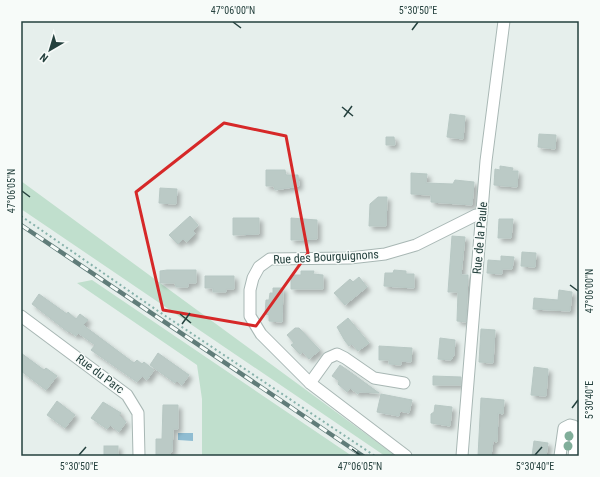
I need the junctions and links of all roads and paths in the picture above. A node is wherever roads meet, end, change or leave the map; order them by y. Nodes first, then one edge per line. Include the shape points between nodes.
1 (504, 21) edge
2 (21, 216) edge
3 (481, 216) junction
4 (21, 316) edge
5 (310, 383) junction
6 (404, 383) dead end
7 (139, 456) edge
8 (375, 456) edge
9 (406, 456) edge
10 (462, 456) edge
11 (560, 456) edge
12 (574, 456) edge

1 - 3 street, Rue de la Paule via 493,97
2 - 8 path
3 - 5 street, Rue des Bourguignons via 476,216 416,245 385,254 350,258 270,259 264,263 255,272 250,290 250,316 261,334
3 - 10 street, Rue de la Paule
4 - 7 street, Rue du Parc via 127,395 138,413
5 - 6 street via 328,358 337,354 374,378
5 - 9 street, Rue des Bourguignons
11 - 12 street via 563,431 568,425 574,426 577,430

